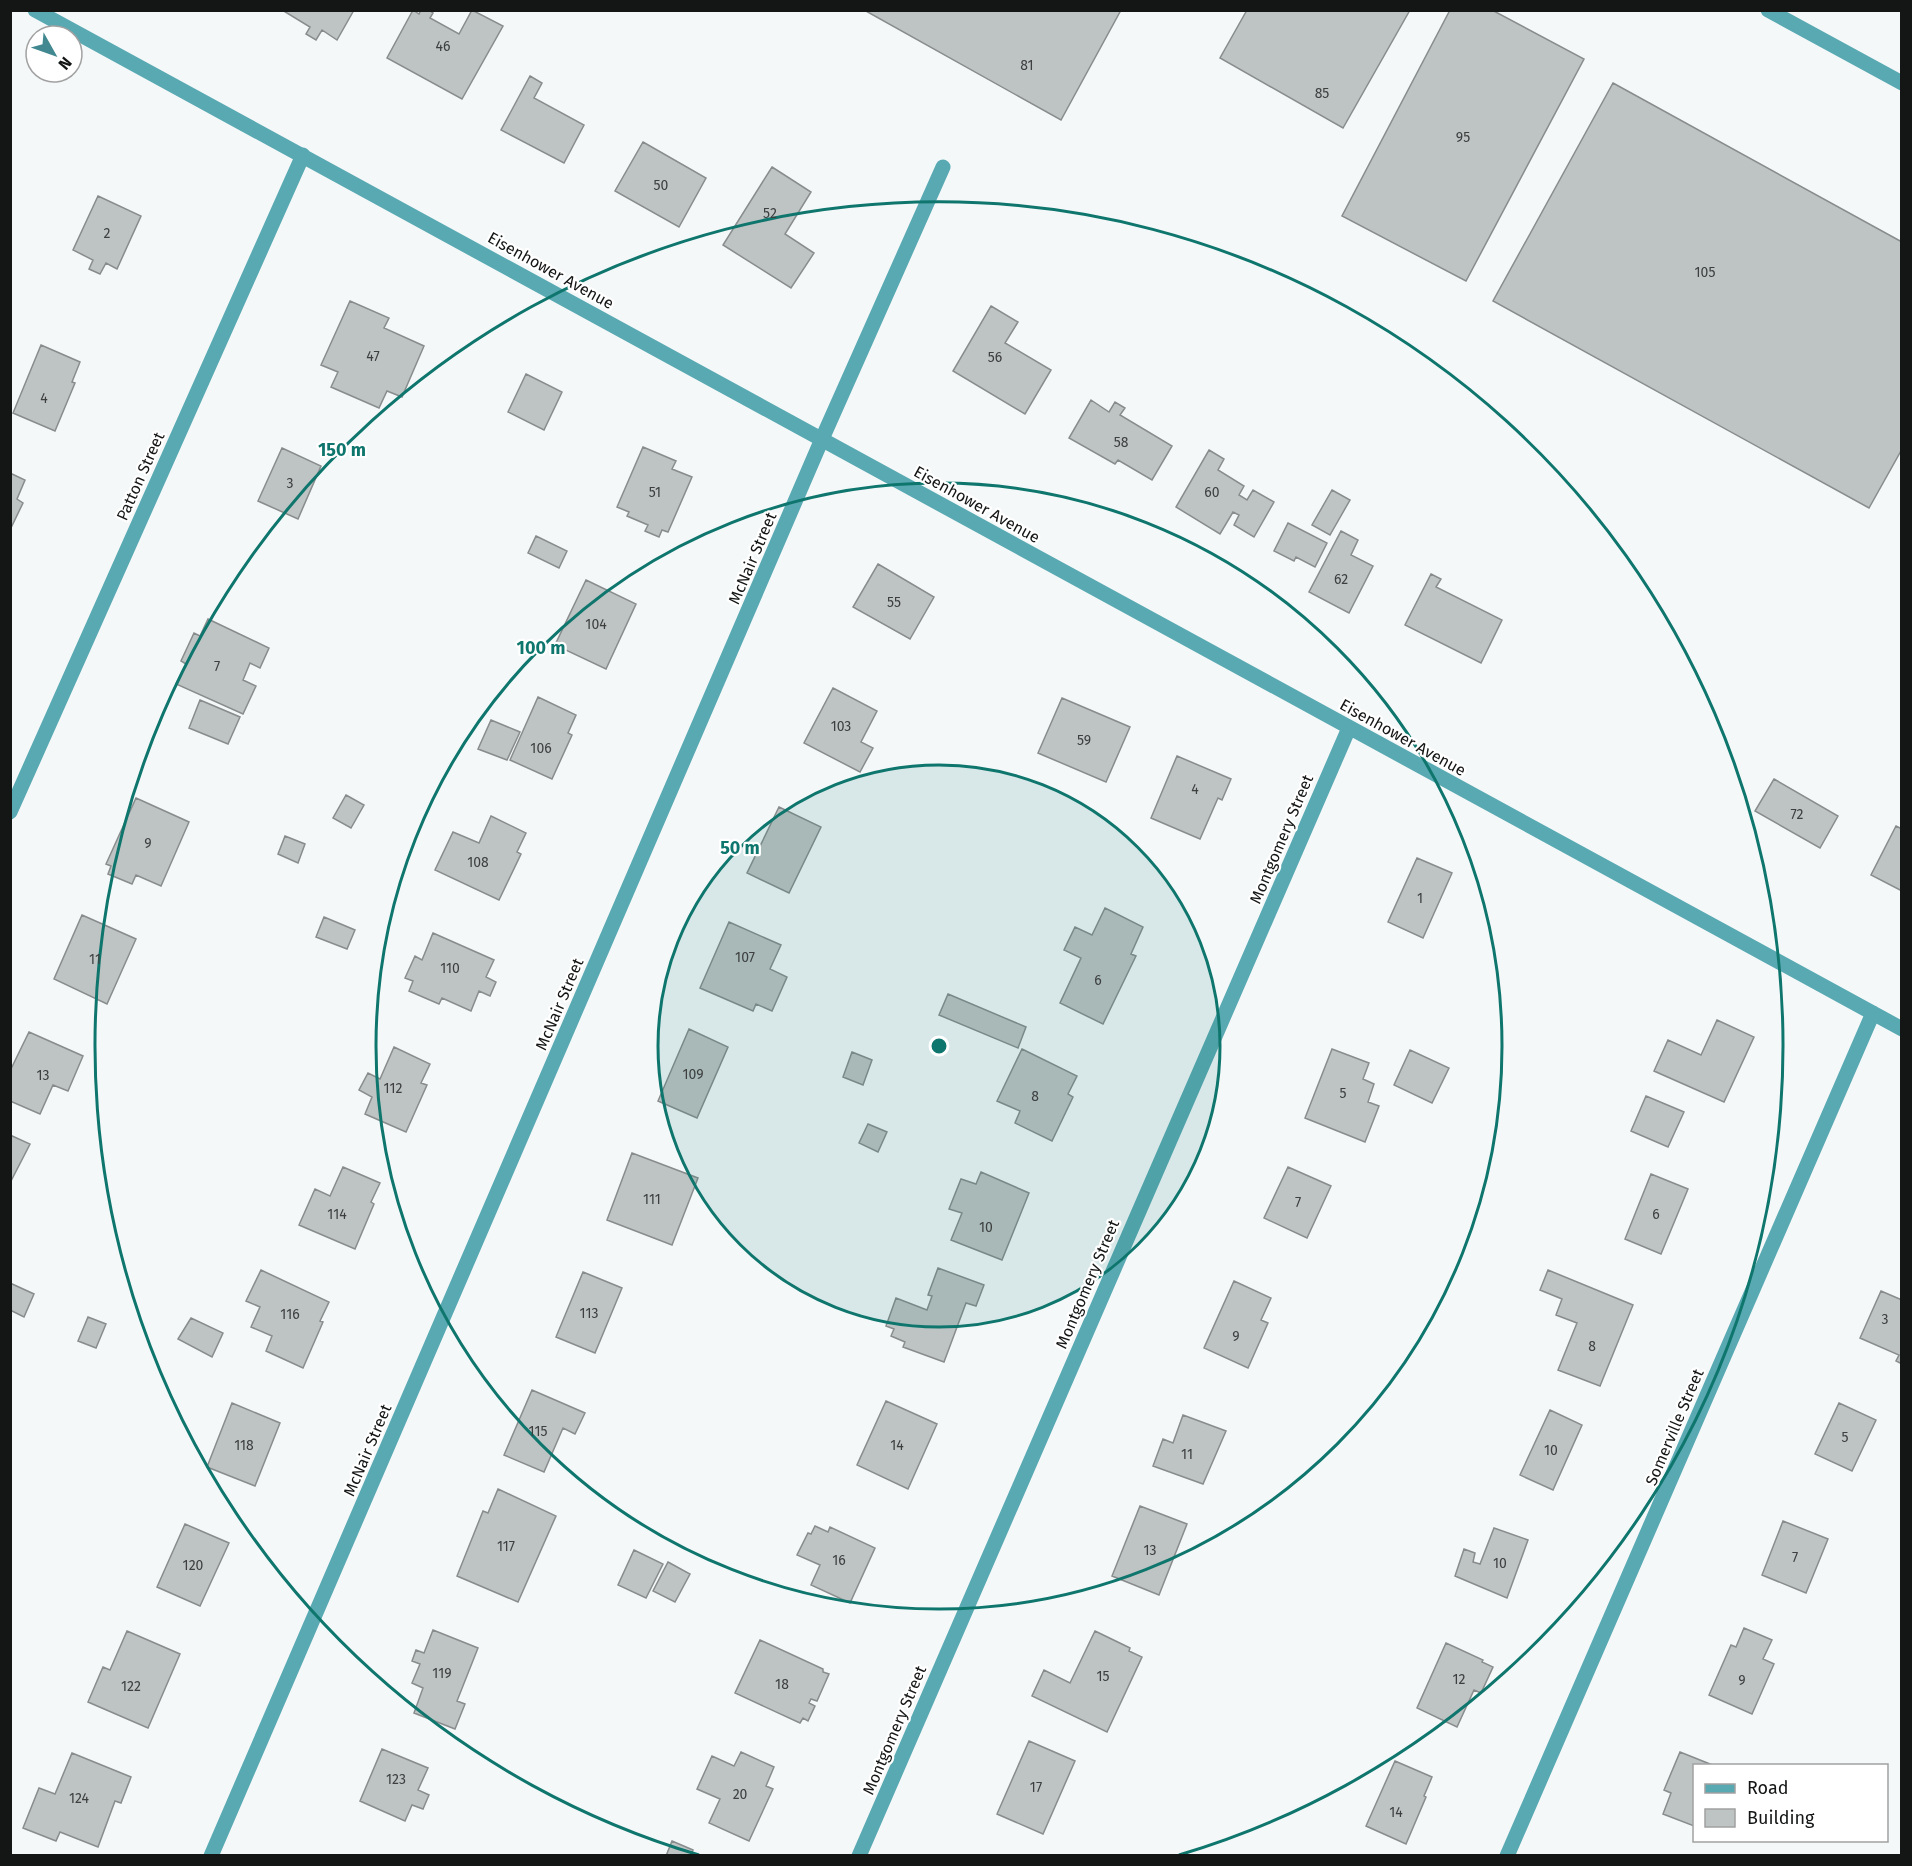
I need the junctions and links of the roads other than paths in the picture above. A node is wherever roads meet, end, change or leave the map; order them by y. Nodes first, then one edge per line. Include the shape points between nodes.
1 (35, 10) edge
2 (1768, 10) edge
3 (1902, 83) edge
4 (303, 155) junction
5 (943, 167) dead end
6 (822, 439) junction
7 (1349, 728) junction
8 (10, 812) edge
9 (1873, 1013) junction
10 (1902, 1029) edge
11 (211, 1856) edge
12 (859, 1856) edge
13 (1507, 1856) edge

1 - 4 street, Eisenhower Avenue
2 - 3 street
4 - 6 street, Eisenhower Avenue
4 - 8 street, Patton Street
5 - 6 street, McNair Street
6 - 7 street, Eisenhower Avenue
6 - 11 street, McNair Street
7 - 9 street, Eisenhower Avenue
7 - 12 street, Montgomery Street
9 - 10 street, Eisenhower Avenue
9 - 13 street, Somerville Street

